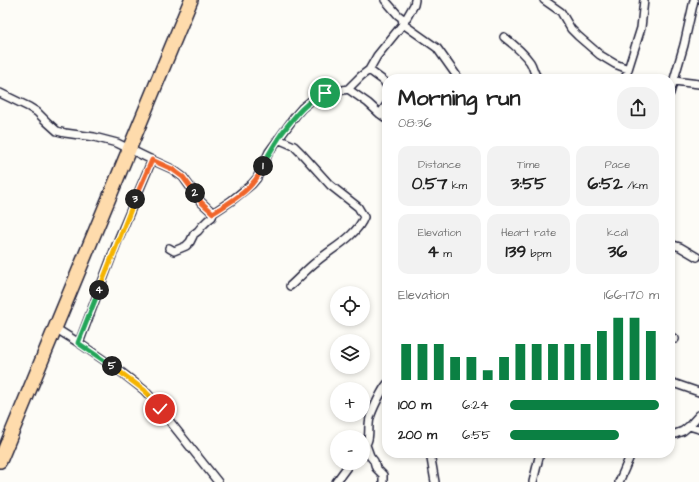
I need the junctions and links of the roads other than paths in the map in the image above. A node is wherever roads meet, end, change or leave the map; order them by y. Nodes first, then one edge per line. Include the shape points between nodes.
1 (191, 0) edge
2 (385, 0) edge
3 (415, 0) edge
4 (544, 0) edge
5 (644, 0) edge
6 (694, 0) edge
7 (403, 24) junction
8 (504, 36) dead end
9 (628, 69) junction
10 (369, 70) junction
11 (455, 74) edge
12 (535, 74) edge
13 (626, 74) edge
14 (675, 77) edge
15 (382, 80) edge
16 (675, 81) edge
17 (698, 84) edge
18 (348, 89) junction
19 (0, 93) edge
20 (382, 111) edge
21 (380, 114) joint
22 (278, 139) junction
23 (129, 148) junction
24 (152, 160) junction
25 (213, 213) junction
26 (675, 246) edge
27 (169, 248) dead end
28 (697, 257) dead end
29 (290, 286) dead end
30 (55, 328) junction
31 (78, 343) junction
32 (675, 384) edge
33 (699, 392) edge
34 (382, 395) edge
35 (699, 415) edge
36 (689, 426) junction
37 (699, 429) edge
38 (369, 430) edge
39 (675, 434) edge
40 (370, 457) edge
41 (431, 458) edge
42 (539, 458) edge
43 (628, 458) edge
44 (0, 461) edge
45 (345, 470) edge
46 (218, 482) edge
47 (336, 482) edge
48 (383, 482) edge
49 (435, 482) edge
50 (533, 482) edge
51 (619, 482) edge

1 - 23 highway
2 - 7 street via 402,18
3 - 7 street
4 - 9 street via 561,12 571,29 600,55
5 - 9 street via 641,28
6 - 14 street
7 - 10 street
7 - 11 street via 437,48
8 - 12 street via 533,66
9 - 13 street
10 - 15 street
10 - 18 street
16 - 17 street
18 - 21 street via 368,102
18 - 22 street via 316,97 299,111
19 - 23 street via 37,112 57,131 94,137
20 - 21 street
22 - 25 street via 252,184
22 - 29 street via 294,146 330,185 358,207 364,217 362,223 350,235 316,261
23 - 24 street
23 - 30 highway
24 - 25 street via 183,177 201,202
24 - 31 street
25 - 27 street via 186,246 174,251
26 - 28 street
30 - 31 street
30 - 44 highway
31 - 46 street via 144,390
32 - 33 street
34 - 38 street via 371,416
35 - 36 street
36 - 37 street
36 - 39 street
40 - 48 street via 383,475
41 - 49 street
42 - 50 street
43 - 51 street
45 - 47 street

